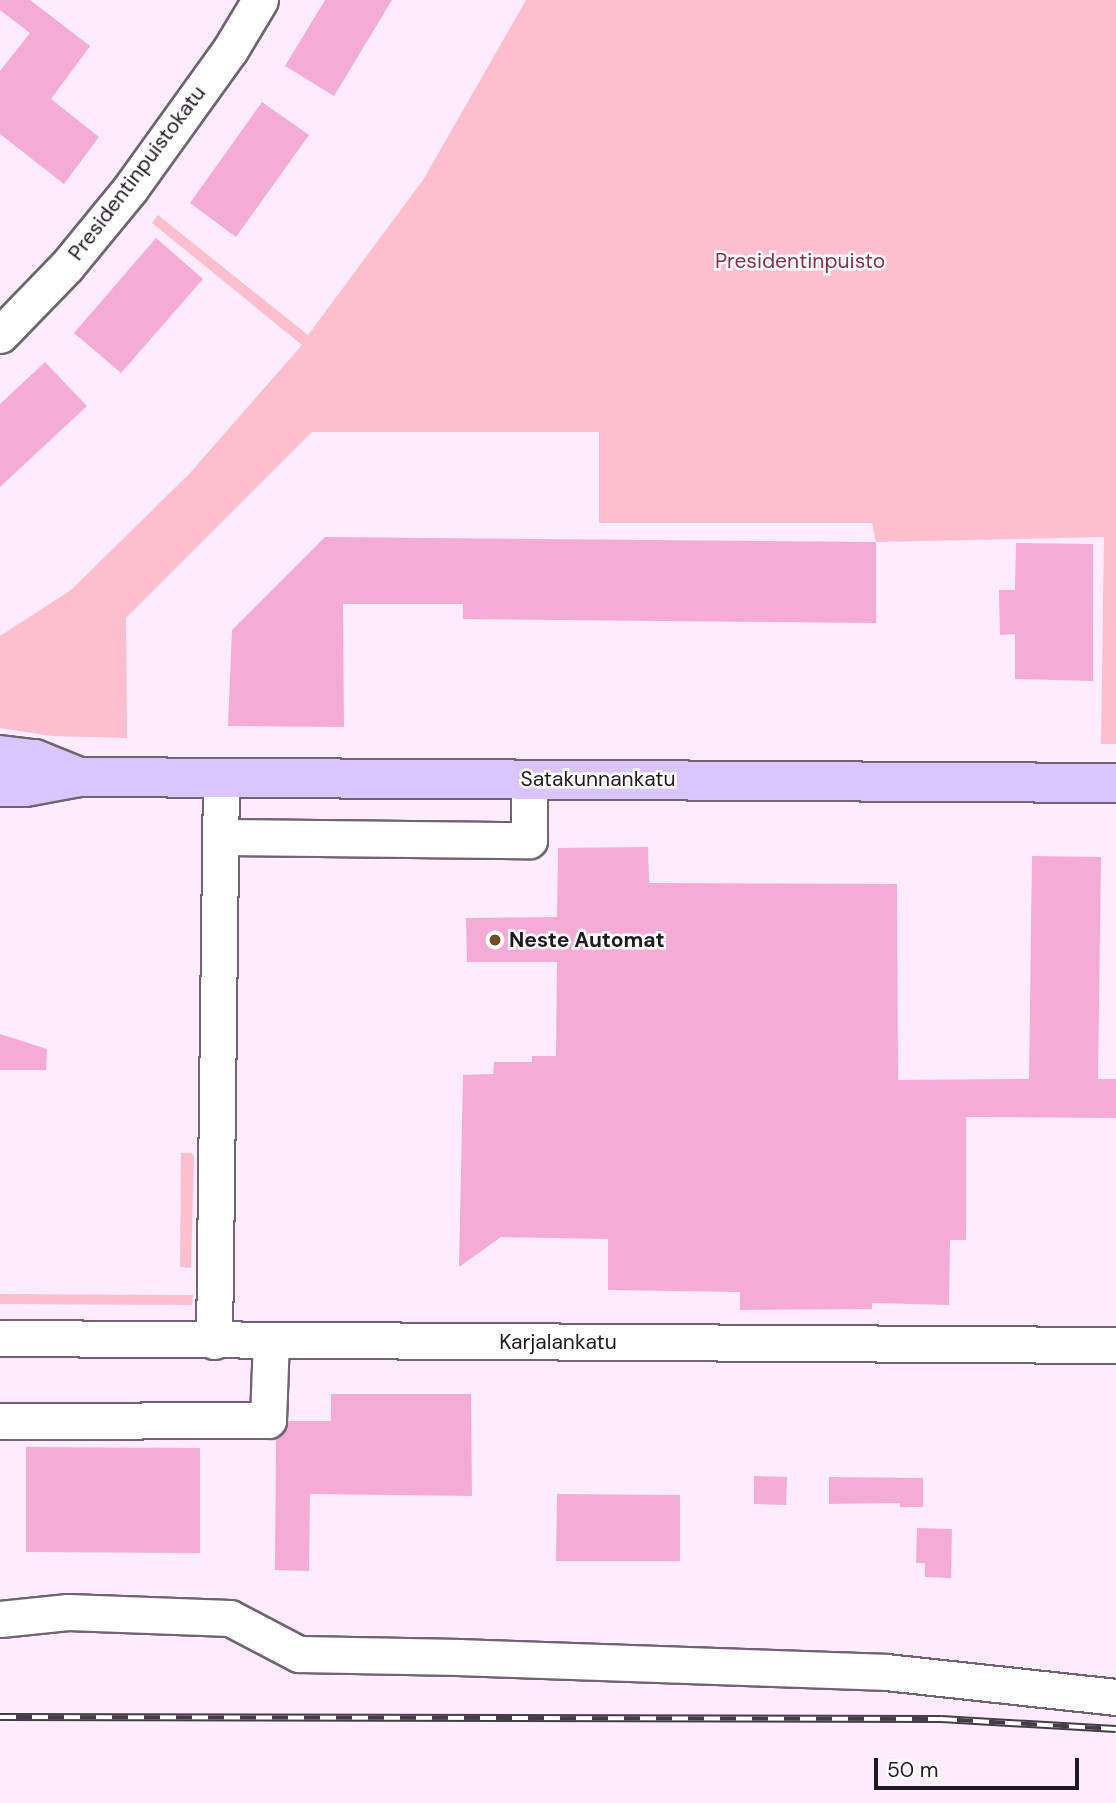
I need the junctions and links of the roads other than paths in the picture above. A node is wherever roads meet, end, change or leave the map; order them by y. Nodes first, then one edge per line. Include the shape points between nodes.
1 (260, 0) edge
2 (0, 335) edge
3 (0, 755) edge
4 (79, 777) junction
5 (221, 778) junction
6 (529, 779) junction
7 (1116, 783) edge
8 (0, 787) edge
9 (221, 837) junction
10 (0, 1338) edge
11 (271, 1340) junction
12 (214, 1341) junction
13 (1116, 1345) edge
14 (0, 1421) edge
15 (0, 1619) edge
16 (1116, 1697) edge

1 - 2 street, Presidentinpuistokatu via 230,50 130,189 66,267
3 - 4 main road, Satakunnankatu via 35,759
4 - 5 main road, Satakunnankatu
4 - 8 main road, Satakunnankatu
5 - 6 main road, Satakunnankatu
5 - 9 street
6 - 7 main road, Satakunnankatu
6 - 9 street via 529,840
9 - 12 street
10 - 12 street, Karjalankatu
11 - 12 street, Karjalankatu
11 - 13 street, Karjalankatu
11 - 14 street via 268,1419
15 - 16 street via 68,1612 230,1618 299,1654 886,1672

